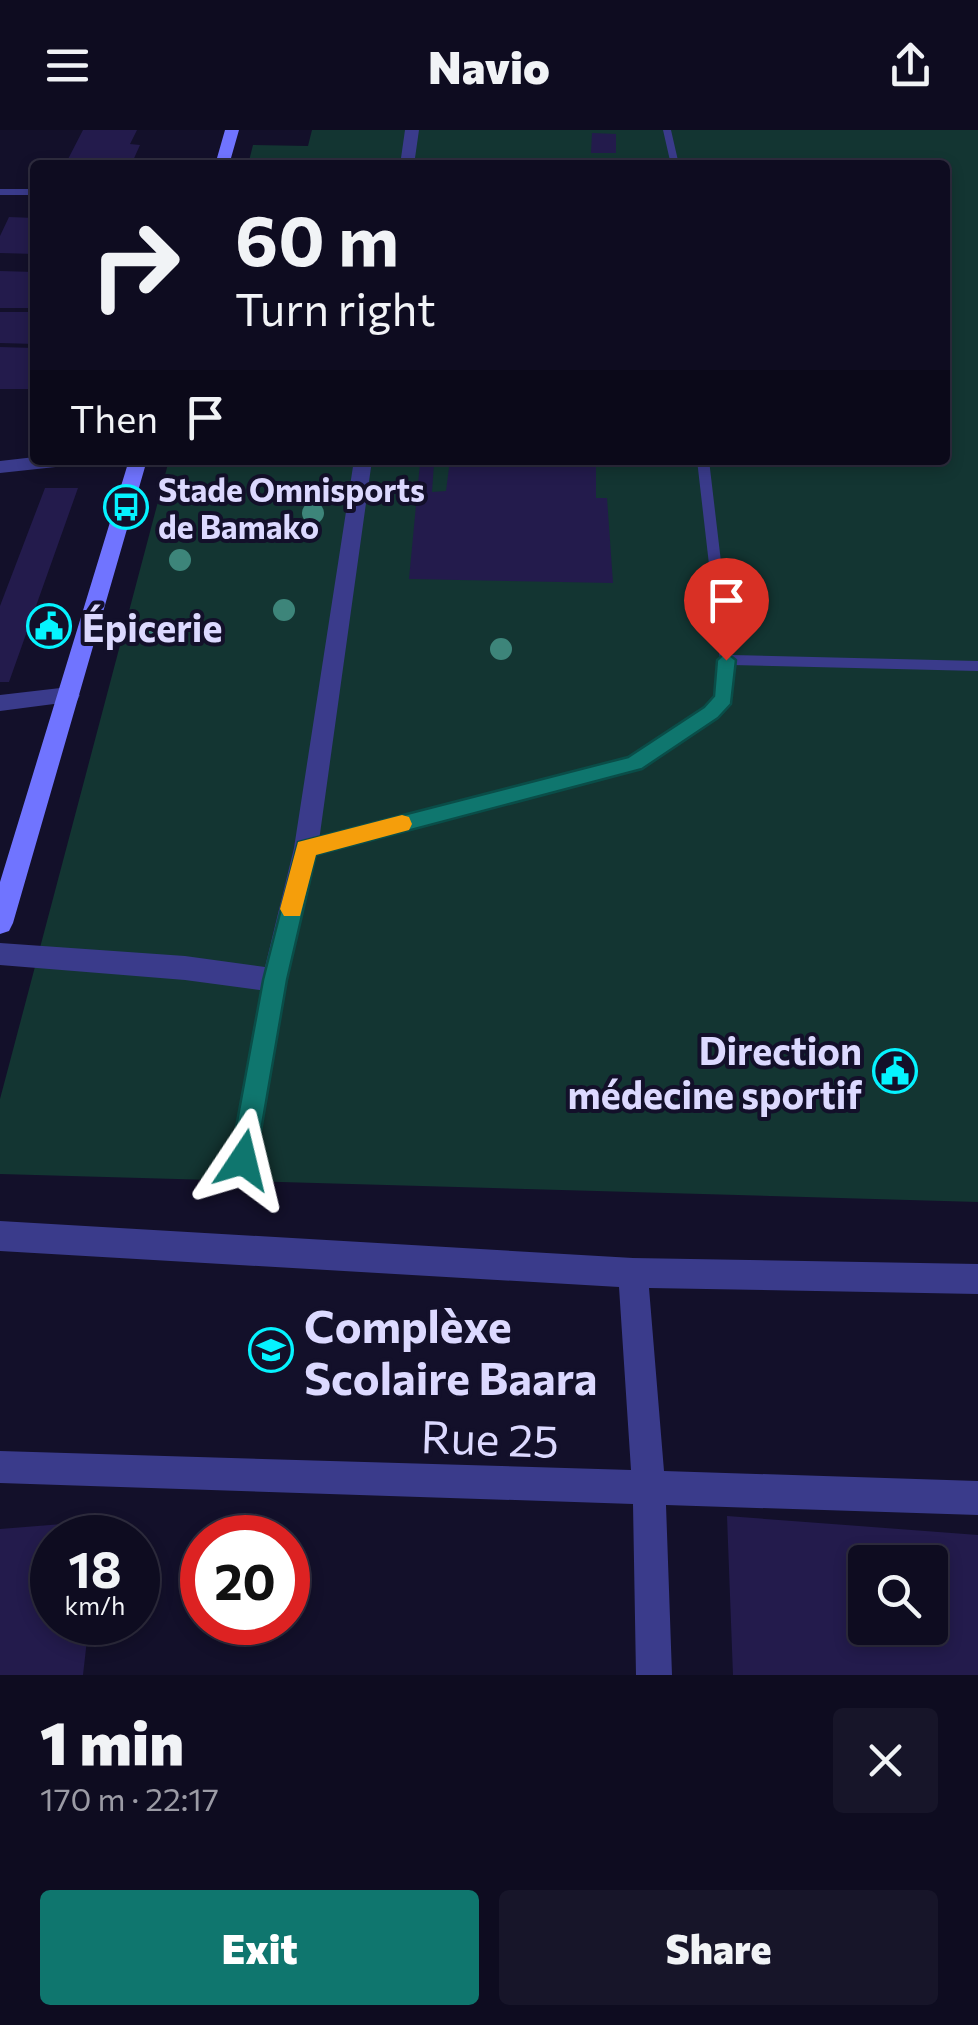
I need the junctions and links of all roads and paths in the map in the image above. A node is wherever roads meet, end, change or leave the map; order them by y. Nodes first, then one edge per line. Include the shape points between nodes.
1 (232, 130) edge
2 (412, 130) edge
3 (667, 130) edge
4 (223, 160) edge
5 (408, 160) edge
6 (674, 160) edge
7 (0, 192) edge
8 (30, 192) edge
9 (30, 464) edge
10 (137, 465) edge
11 (362, 465) edge
12 (704, 465) edge
13 (0, 468) edge
14 (726, 660) junction
15 (978, 666) edge
16 (69, 695) junction
17 (0, 704) edge
18 (306, 848) junction
19 (0, 923) edge
20 (0, 954) edge
21 (275, 980) junction
22 (243, 1160) dead end
23 (0, 1236) edge
24 (634, 1273) junction
25 (978, 1279) edge
26 (0, 1467) edge
27 (649, 1487) junction
28 (978, 1498) edge
29 (654, 1675) edge

1 - 4 main road
2 - 5 street
3 - 6 lane
7 - 8 lane
9 - 13 street
10 - 16 main road
11 - 18 street
12 - 14 lane
14 - 15 lane
14 - 18 lane via 724,698 711,713 634,763
16 - 17 street
16 - 19 main road
18 - 21 street
20 - 21 street
21 - 22 lane
23 - 24 street
24 - 25 street
24 - 27 street
26 - 27 street, Rue 25
27 - 28 street, Rue 25
27 - 29 street

